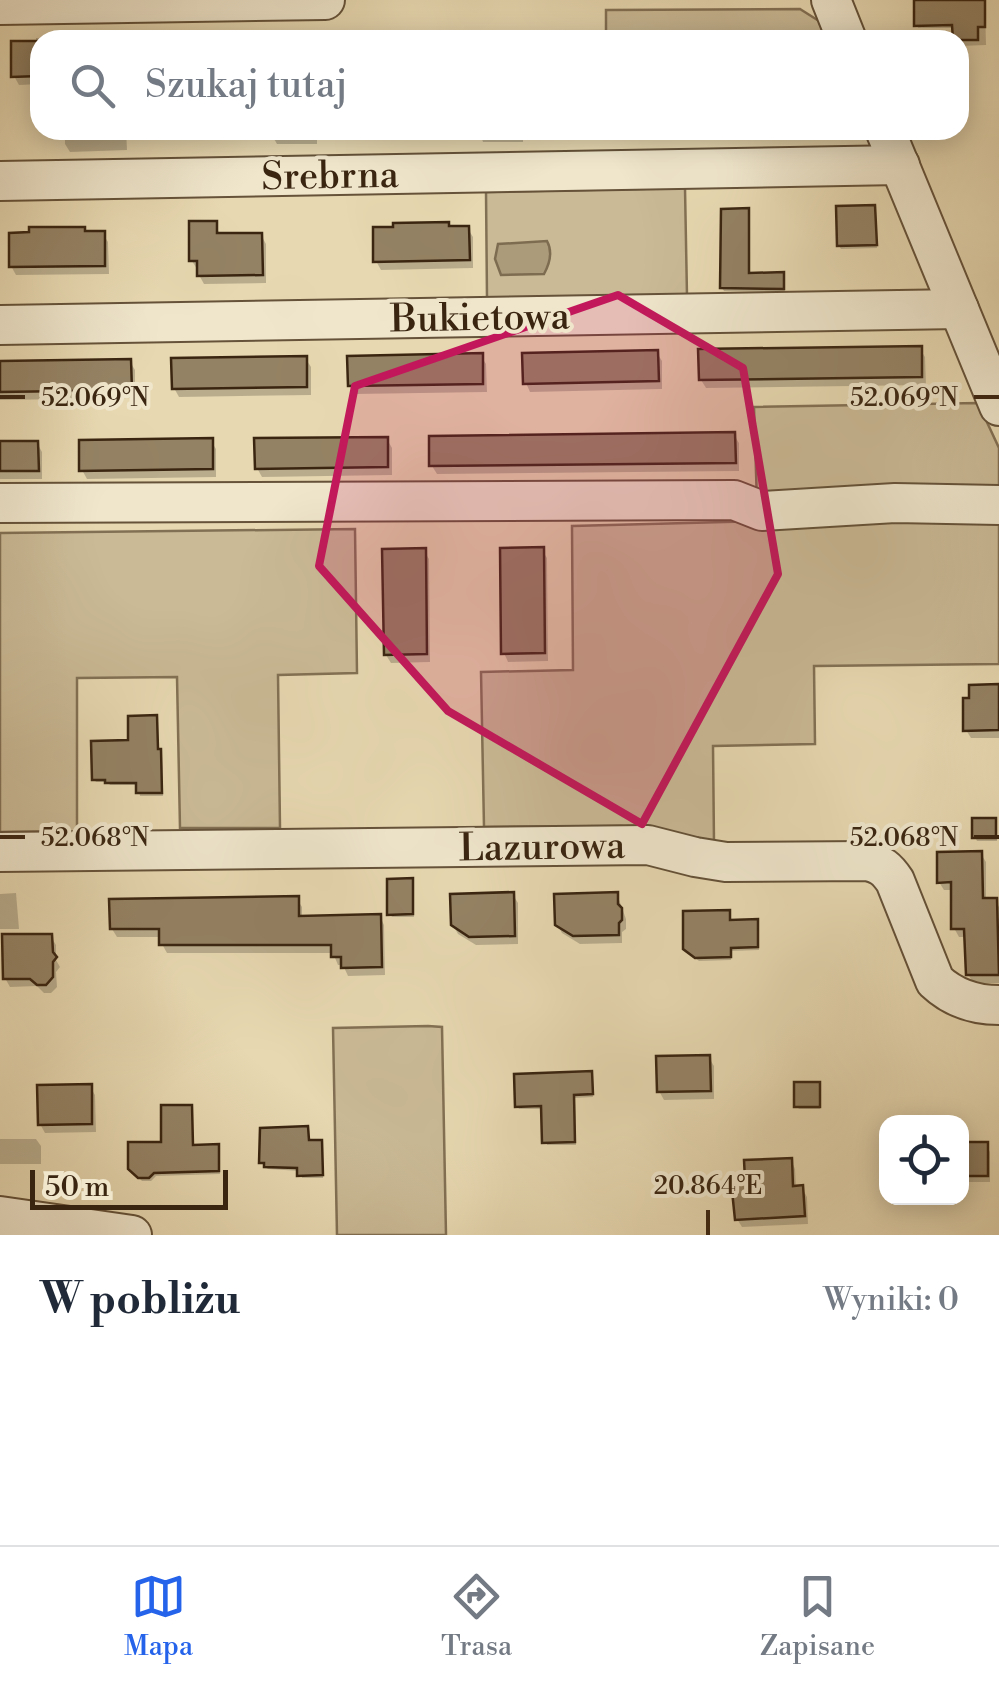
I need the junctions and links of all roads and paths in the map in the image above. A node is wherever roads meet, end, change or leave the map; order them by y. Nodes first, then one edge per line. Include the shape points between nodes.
1 (325, 0) edge
2 (830, 0) edge
3 (0, 5) edge
4 (843, 30) edge
5 (889, 140) edge
6 (900, 165) junction
7 (0, 181) edge
8 (959, 309) junction
9 (0, 324) edge
10 (997, 393) edge
11 (0, 503) edge
12 (999, 504) edge
13 (0, 852) edge
14 (999, 1005) edge
15 (0, 1216) edge
16 (132, 1235) edge

1 - 3 street
2 - 4 street
5 - 6 street
6 - 7 street, Srebrna
6 - 8 street
8 - 9 street, Bukietowa
8 - 10 street
11 - 12 street via 734,500 762,511
13 - 14 street, Lazurowa via 648,845 726,862 867,860 895,881 936,981 959,998
15 - 16 street

